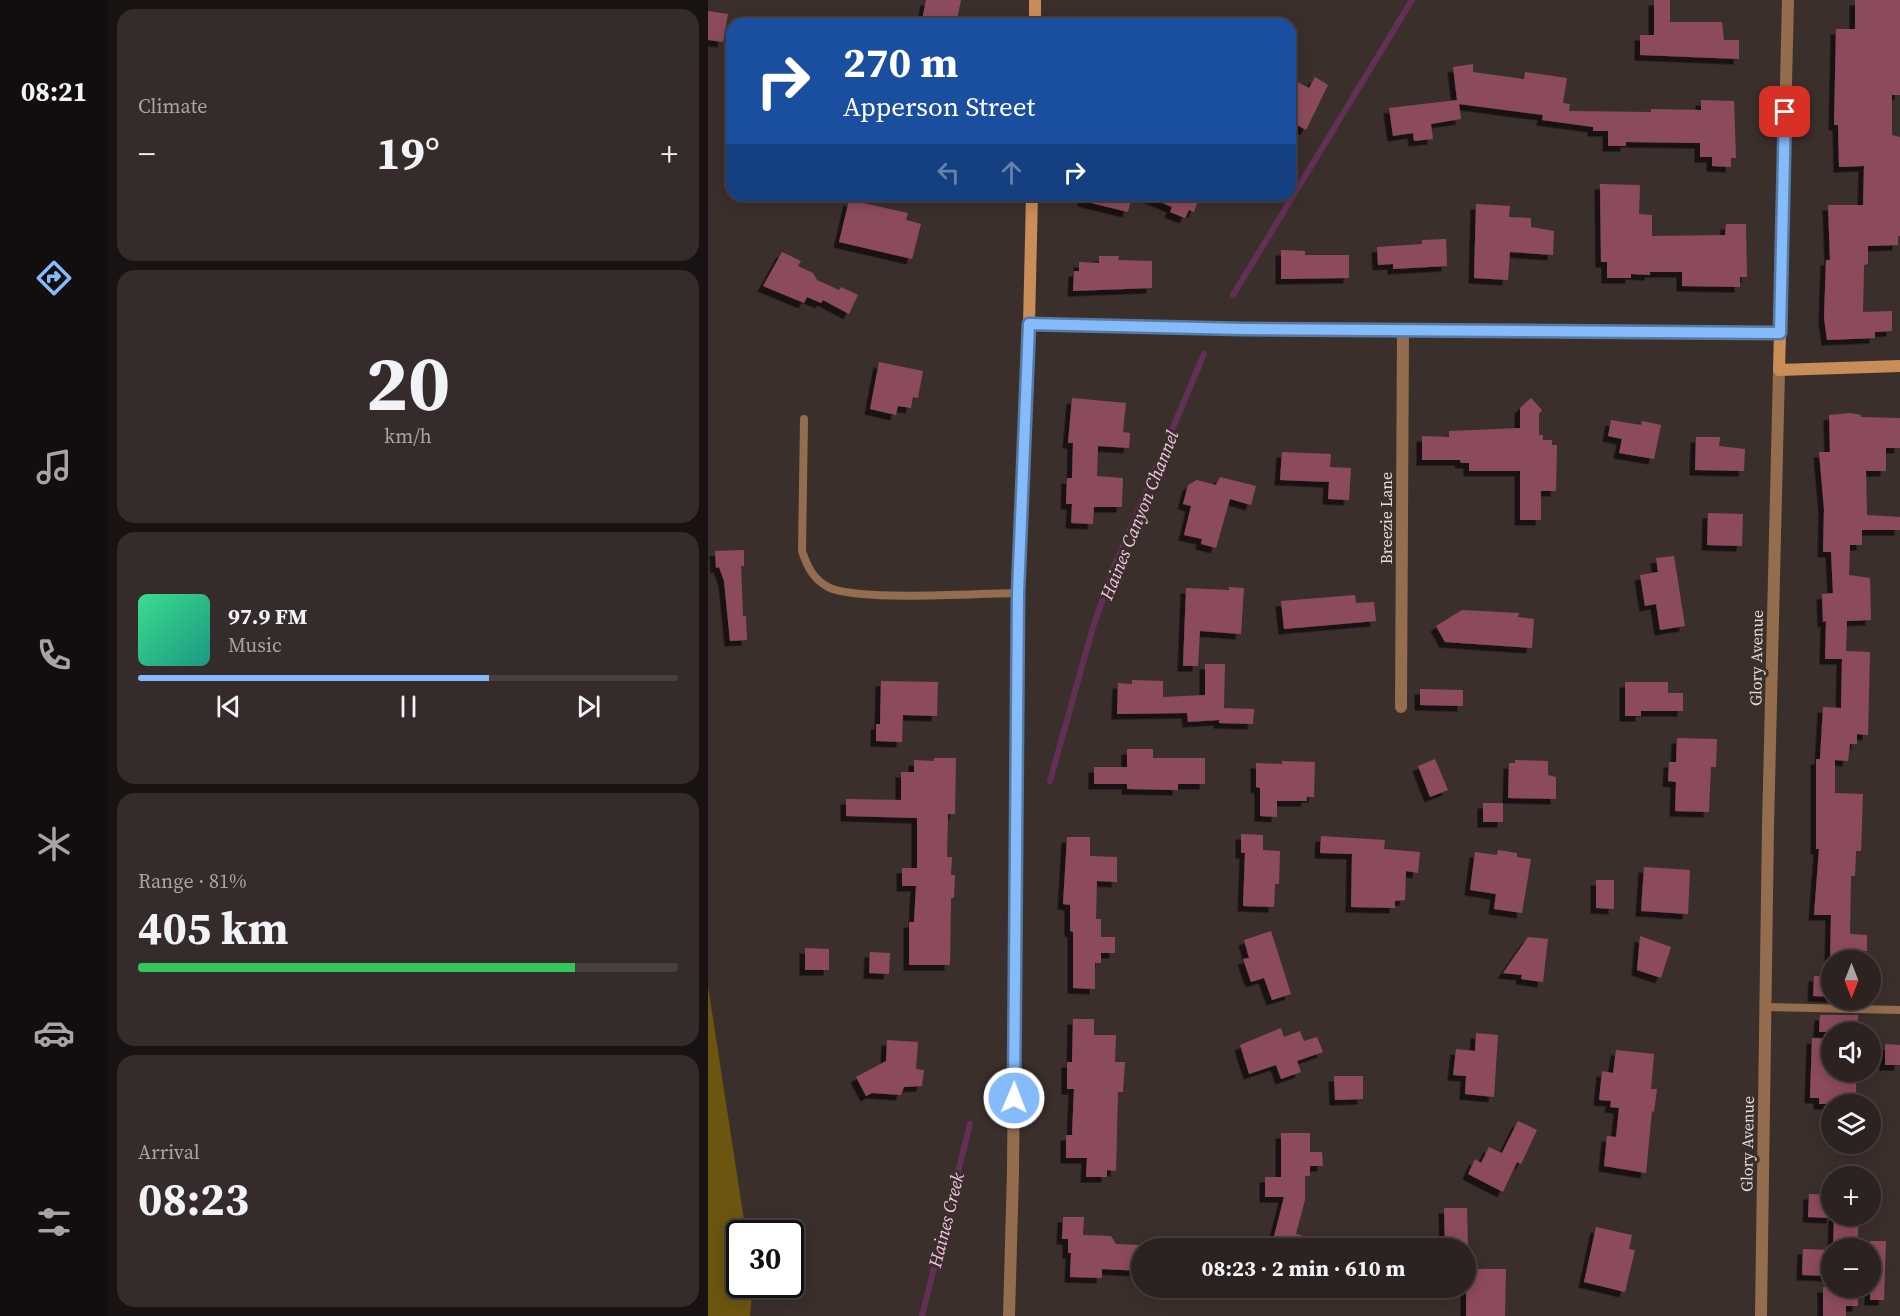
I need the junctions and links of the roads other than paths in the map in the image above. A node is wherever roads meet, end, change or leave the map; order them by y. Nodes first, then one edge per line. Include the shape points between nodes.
1 (1035, 0) edge
2 (1788, 0) edge
3 (1035, 18) edge
4 (1032, 201) edge
5 (1029, 324) junction
6 (1403, 329) junction
7 (1780, 333) junction
8 (1900, 366) edge
9 (1779, 370) junction
10 (804, 419) dead end
11 (1018, 593) junction
12 (1401, 707) dead end
13 (1766, 1007) junction
14 (1900, 1010) edge
15 (1009, 1316) edge
16 (1761, 1316) edge

1 - 3 street
2 - 7 street, Glory Avenue
4 - 5 street
5 - 6 street
5 - 11 street
6 - 7 street
6 - 12 street, Breezie Lane
7 - 9 street, Glory Avenue
8 - 9 street
9 - 13 street, Glory Avenue
10 - 11 lane via 802,550 815,577 827,586 856,594
11 - 15 street
13 - 14 lane
13 - 16 street, Glory Avenue

